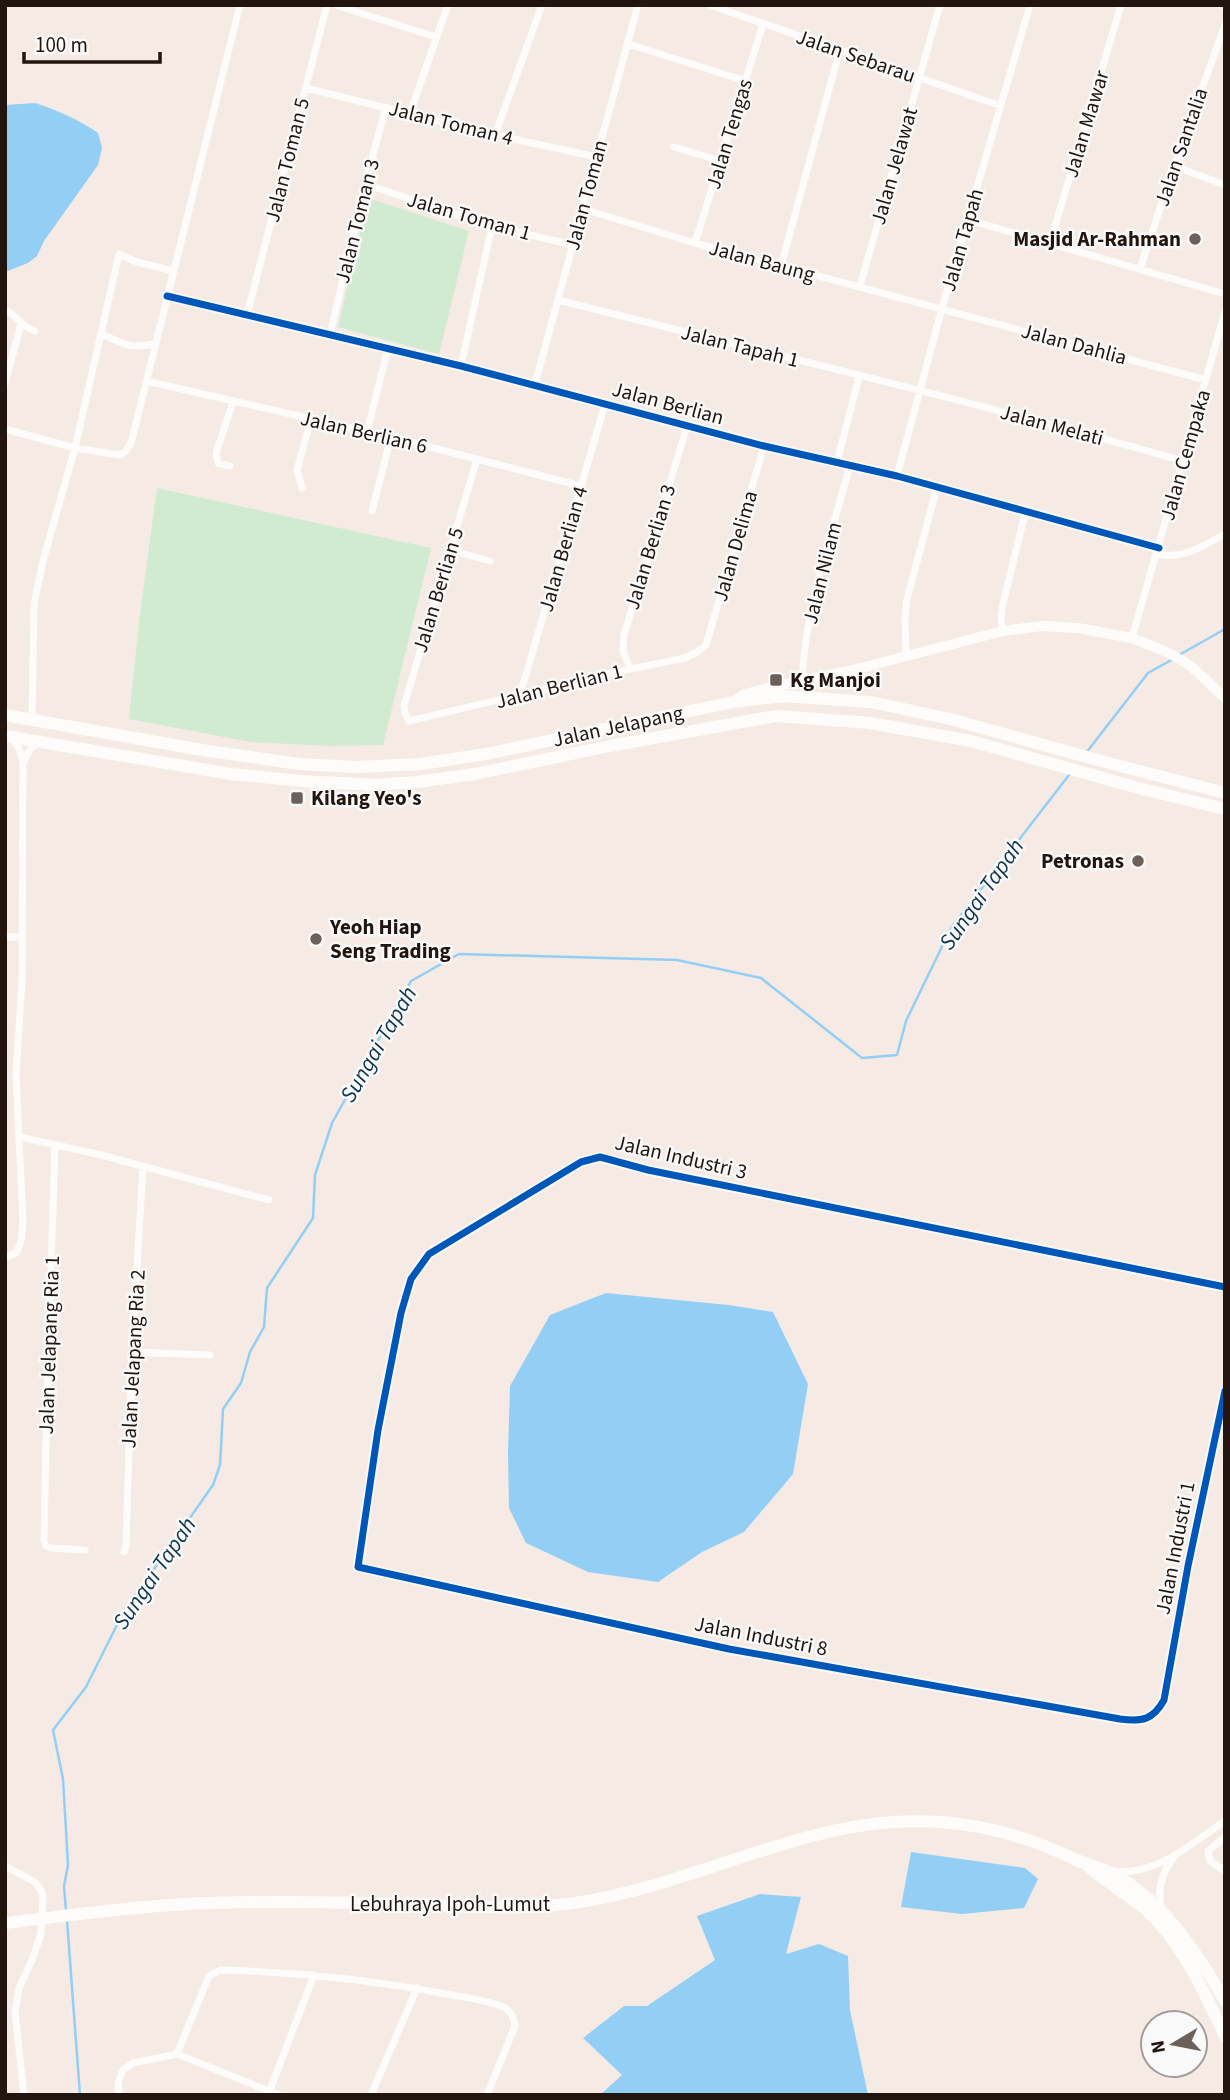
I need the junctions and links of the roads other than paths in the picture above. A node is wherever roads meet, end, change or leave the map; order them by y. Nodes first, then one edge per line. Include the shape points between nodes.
1 (240, 5) edge
2 (327, 5) edge
3 (335, 5) edge
4 (448, 5) edge
5 (542, 5) edge
6 (638, 5) edge
7 (710, 5) edge
8 (940, 5) edge
9 (1030, 5) edge
10 (1121, 5) edge
11 (720, 7) edge
12 (763, 24) junction
13 (1225, 25) edge
14 (436, 37) junction
15 (628, 44) junction
16 (840, 49) junction
17 (919, 78) junction
18 (746, 81) junction
19 (306, 88) junction
20 (1001, 106) junction
21 (386, 107) junction
22 (410, 113) junction
23 (495, 135) junction
24 (674, 147) dead end
25 (597, 157) junction
26 (721, 161) junction
27 (1174, 166) junction
28 (365, 184) junction
29 (1225, 186) edge
30 (583, 209) junction
31 (969, 220) junction
32 (492, 226) junction
33 (695, 243) junction
34 (1050, 243) junction
35 (573, 245) junction
36 (781, 265) junction
37 (1140, 269) junction
38 (174, 271) junction
39 (860, 286) junction
40 (1225, 294) edge
41 (167, 296) junction
42 (558, 300) junction
43 (942, 308) junction
44 (5, 310) edge
45 (1225, 313) edge
46 (247, 315) junction
47 (21, 324) junction
48 (35, 331) dead end
49 (102, 334) junction
50 (330, 334) junction
51 (156, 344) junction
52 (388, 348) junction
53 (461, 366) junction
54 (859, 377) junction
55 (1206, 380) junction
56 (146, 381) junction
57 (5, 383) edge
58 (535, 384) junction
59 (921, 392) junction
60 (233, 402) junction
61 (606, 404) junction
62 (311, 419) junction
63 (687, 426) junction
64 (5, 429) edge
65 (367, 432) junction
66 (391, 437) junction
67 (764, 446) junction
68 (75, 448) junction
69 (477, 459) junction
70 (1183, 461) junction
71 (836, 462) junction
72 (850, 465) junction
73 (230, 466) dead end
74 (897, 476) junction
75 (581, 486) junction
76 (937, 487) junction
77 (302, 488) dead end
78 (1026, 510) junction
79 (372, 511) dead end
80 (1225, 534) edge
81 (450, 550) junction
82 (1158, 551) junction
83 (490, 561) dead end
84 (1003, 631) junction
85 (1132, 638) junction
86 (706, 645) joint
87 (906, 656) junction
88 (630, 668) junction
89 (802, 682) junction
90 (520, 695) junction
91 (1225, 698) edge
92 (815, 699) junction
93 (733, 702) junction
94 (5, 715) edge
95 (776, 716) junction
96 (32, 720) junction
97 (409, 721) joint
98 (8, 736) edge
99 (41, 742) junction
100 (23, 763) junction
101 (1225, 793) edge
102 (1225, 809) edge
103 (5, 937) edge
104 (22, 937) junction
105 (20, 1137) junction
106 (55, 1145) junction
107 (144, 1167) junction
108 (269, 1200) dead end
109 (5, 1258) edge
110 (1225, 1287) edge
111 (132, 1352) junction
112 (210, 1355) dead end
113 (1225, 1391) edge
114 (85, 1550) dead end
115 (124, 1552) dead end
116 (358, 1567) joint
117 (1158, 1710) joint
118 (1225, 1821) edge
119 (1225, 1838) edge
120 (1178, 1853) junction
121 (5, 1866) edge
122 (1087, 1866) junction
123 (1105, 1870) junction
124 (1225, 1871) edge
125 (1163, 1912) junction
126 (5, 1923) edge
127 (314, 1975) junction
128 (416, 1988) junction
129 (1225, 2001) edge
130 (1225, 2036) edge
131 (177, 2054) junction
132 (270, 2091) junction
133 (24, 2095) edge
134 (119, 2095) edge
135 (279, 2095) edge
136 (371, 2095) edge
137 (487, 2095) edge

1 - 38 street
2 - 19 street, Jalan Toman 5
3 - 14 street
4 - 14 street
5 - 23 street
6 - 15 street, Jalan Toman
7 - 11 street, Jalan Sebarau
8 - 17 street, Jalan Jelawat
9 - 20 street, Jalan Tapah
10 - 34 street, Jalan Mawar
11 - 12 street, Jalan Sebarau
12 - 16 street, Jalan Sebarau
12 - 18 street, Jalan Tengas
13 - 27 street, Jalan Santalia
14 - 22 street
15 - 18 street
15 - 25 street, Jalan Toman
16 - 17 street, Jalan Sebarau
16 - 36 street
17 - 20 street, Jalan Sebarau
17 - 39 street, Jalan Jelawat
18 - 26 street, Jalan Tengas
19 - 21 street, Jalan Toman 4
19 - 46 street, Jalan Toman 5
20 - 31 street, Jalan Tapah
21 - 22 street, Jalan Toman 4
21 - 28 street, Jalan Toman 3
22 - 23 street, Jalan Toman 4
23 - 25 street, Jalan Toman 4
24 - 26 street
25 - 30 street, Jalan Toman
26 - 33 street, Jalan Tengas
27 - 29 street
27 - 37 street, Jalan Santalia
28 - 32 street, Jalan Toman 1
28 - 50 street, Jalan Toman 3
30 - 33 street, Jalan Baung
30 - 35 street, Jalan Toman
31 - 34 street
31 - 43 street, Jalan Tapah
32 - 35 street, Jalan Toman 1
32 - 53 street
33 - 36 street, Jalan Baung
34 - 37 street
35 - 42 street, Jalan Toman
36 - 39 street, Jalan Baung
37 - 40 street
38 - 41 street
38 - 49 street via 119,254
39 - 43 street, Jalan Baung
41 - 46 street, Jalan Berlian
41 - 51 street
42 - 54 street, Jalan Tapah 1
42 - 58 street, Jalan Toman
43 - 55 street, Jalan Dahlia
43 - 59 street, Jalan Tapah
44 - 47 street
45 - 55 street, Jalan Cempaka
46 - 50 street, Jalan Berlian
47 - 48 street
47 - 57 street
49 - 51 street via 126,346
49 - 68 street
50 - 52 street, Jalan Berlian
51 - 56 street
52 - 53 street, Jalan Berlian
52 - 65 street
53 - 58 street, Jalan Berlian
54 - 59 street, Jalan Tapah 1
54 - 71 street
55 - 70 street, Jalan Cempaka
56 - 60 street, Jalan Berlian 6
56 - 68 street via 125,452 118,455
58 - 61 street, Jalan Berlian
59 - 70 street, Jalan Melati
59 - 74 street, Jalan Tapah
60 - 62 street, Jalan Berlian 6
60 - 73 street via 216,453 220,465
61 - 63 street, Jalan Berlian
61 - 75 street, Jalan Berlian 4
62 - 65 street, Jalan Berlian 6
62 - 77 street via 297,470
63 - 67 street, Jalan Berlian
63 - 88 street, Jalan Berlian 3 via 624,635 623,651
64 - 68 street
65 - 66 street, Jalan Berlian 6
66 - 69 street, Jalan Berlian 6
66 - 79 street
67 - 71 street, Jalan Berlian
67 - 86 street, Jalan Delima
68 - 96 street via 34,604
69 - 75 street, Jalan Berlian 6
69 - 81 street, Jalan Berlian 5
70 - 82 street, Jalan Cempaka
71 - 72 street, Jalan Berlian
72 - 74 street, Jalan Berlian
72 - 89 street, Jalan Nilam via 806,635
74 - 76 street, Jalan Berlian
75 - 90 street, Jalan Berlian 4
76 - 78 street, Jalan Berlian
76 - 87 street via 907,599
78 - 82 street, Jalan Berlian
78 - 84 street via 1003,603
80 - 82 street, Jalan Berlian via 1190,553 1170,557
81 - 83 street
81 - 97 street, Jalan Berlian 5 via 404,706
82 - 85 street, Jalan Cempaka
84 - 85 street via 1042,626
84 - 87 street
85 - 91 street via 1192,667
86 - 88 street, Jalan Berlian 1 via 685,658
87 - 89 street
88 - 90 street, Jalan Berlian 1
89 - 93 street via 745,694
90 - 97 street, Jalan Berlian 1
92 - 93 main road, Jalan Jelapang via 783,696
92 - 95 main road via 786,704
92 - 101 main road, Jalan Jelapang via 871,702 950,719
93 - 95 main road via 765,707
93 - 96 main road, Jalan Jelapang via 486,754 357,767 202,750
94 - 96 main road, Jalan Jelapang
95 - 99 main road, Jalan Jelapang via 475,774 376,785 231,774
95 - 102 main road, Jalan Jelapang via 870,723 971,741
98 - 99 main road, Jalan Jelapang
98 - 100 street via 19,748
99 - 100 street via 31,748
100 - 104 street
103 - 104 street
104 - 105 street via 16,1074
105 - 106 street
105 - 109 street via 21,1241 18,1252
106 - 107 street
106 - 114 street, Jalan Jelapang Ria 1 via 44,1541 50,1548
107 - 108 street
107 - 111 street, Jalan Jelapang Ria 2
110 - 116 street, Jalan Industri 3 via 600,1157 581,1161 429,1254 411,1279 378,1430
111 - 112 street
111 - 115 street, Jalan Jelapang Ria 2
113 - 117 street, Jalan Industri 1 via 1164,1700
116 - 117 street, Jalan Industri 8 via 729,1649 1108,1717 1140,1720
118 - 120 street
119 - 124 street via 1208,1851 1210,1861
120 - 123 street via 1140,1870
120 - 125 street via 1162,1879
121 - 133 street via 35,1882 43,1897 41,1934 19,1988 15,2012
122 - 123 main road, Lebuhraya Ipoh-Lumut
122 - 126 main road, Lebuhraya Ipoh-Lumut via 1010,1833 917,1820 822,1833 613,1897 548,1906 216,1903
122 - 130 main road, Lebuhraya Ipoh-Lumut via 1143,1907 1162,1927 1196,1978
123 - 125 main road, Lebuhraya Ipoh-Lumut
125 - 129 main road, Lebuhraya Ipoh-Lumut via 1204,1964
127 - 128 street
127 - 131 street via 214,1972
127 - 132 street
128 - 136 street
128 - 137 street via 505,2008 513,2016 515,2026
131 - 132 street
131 - 134 street via 133,2063 123,2070
132 - 135 street

